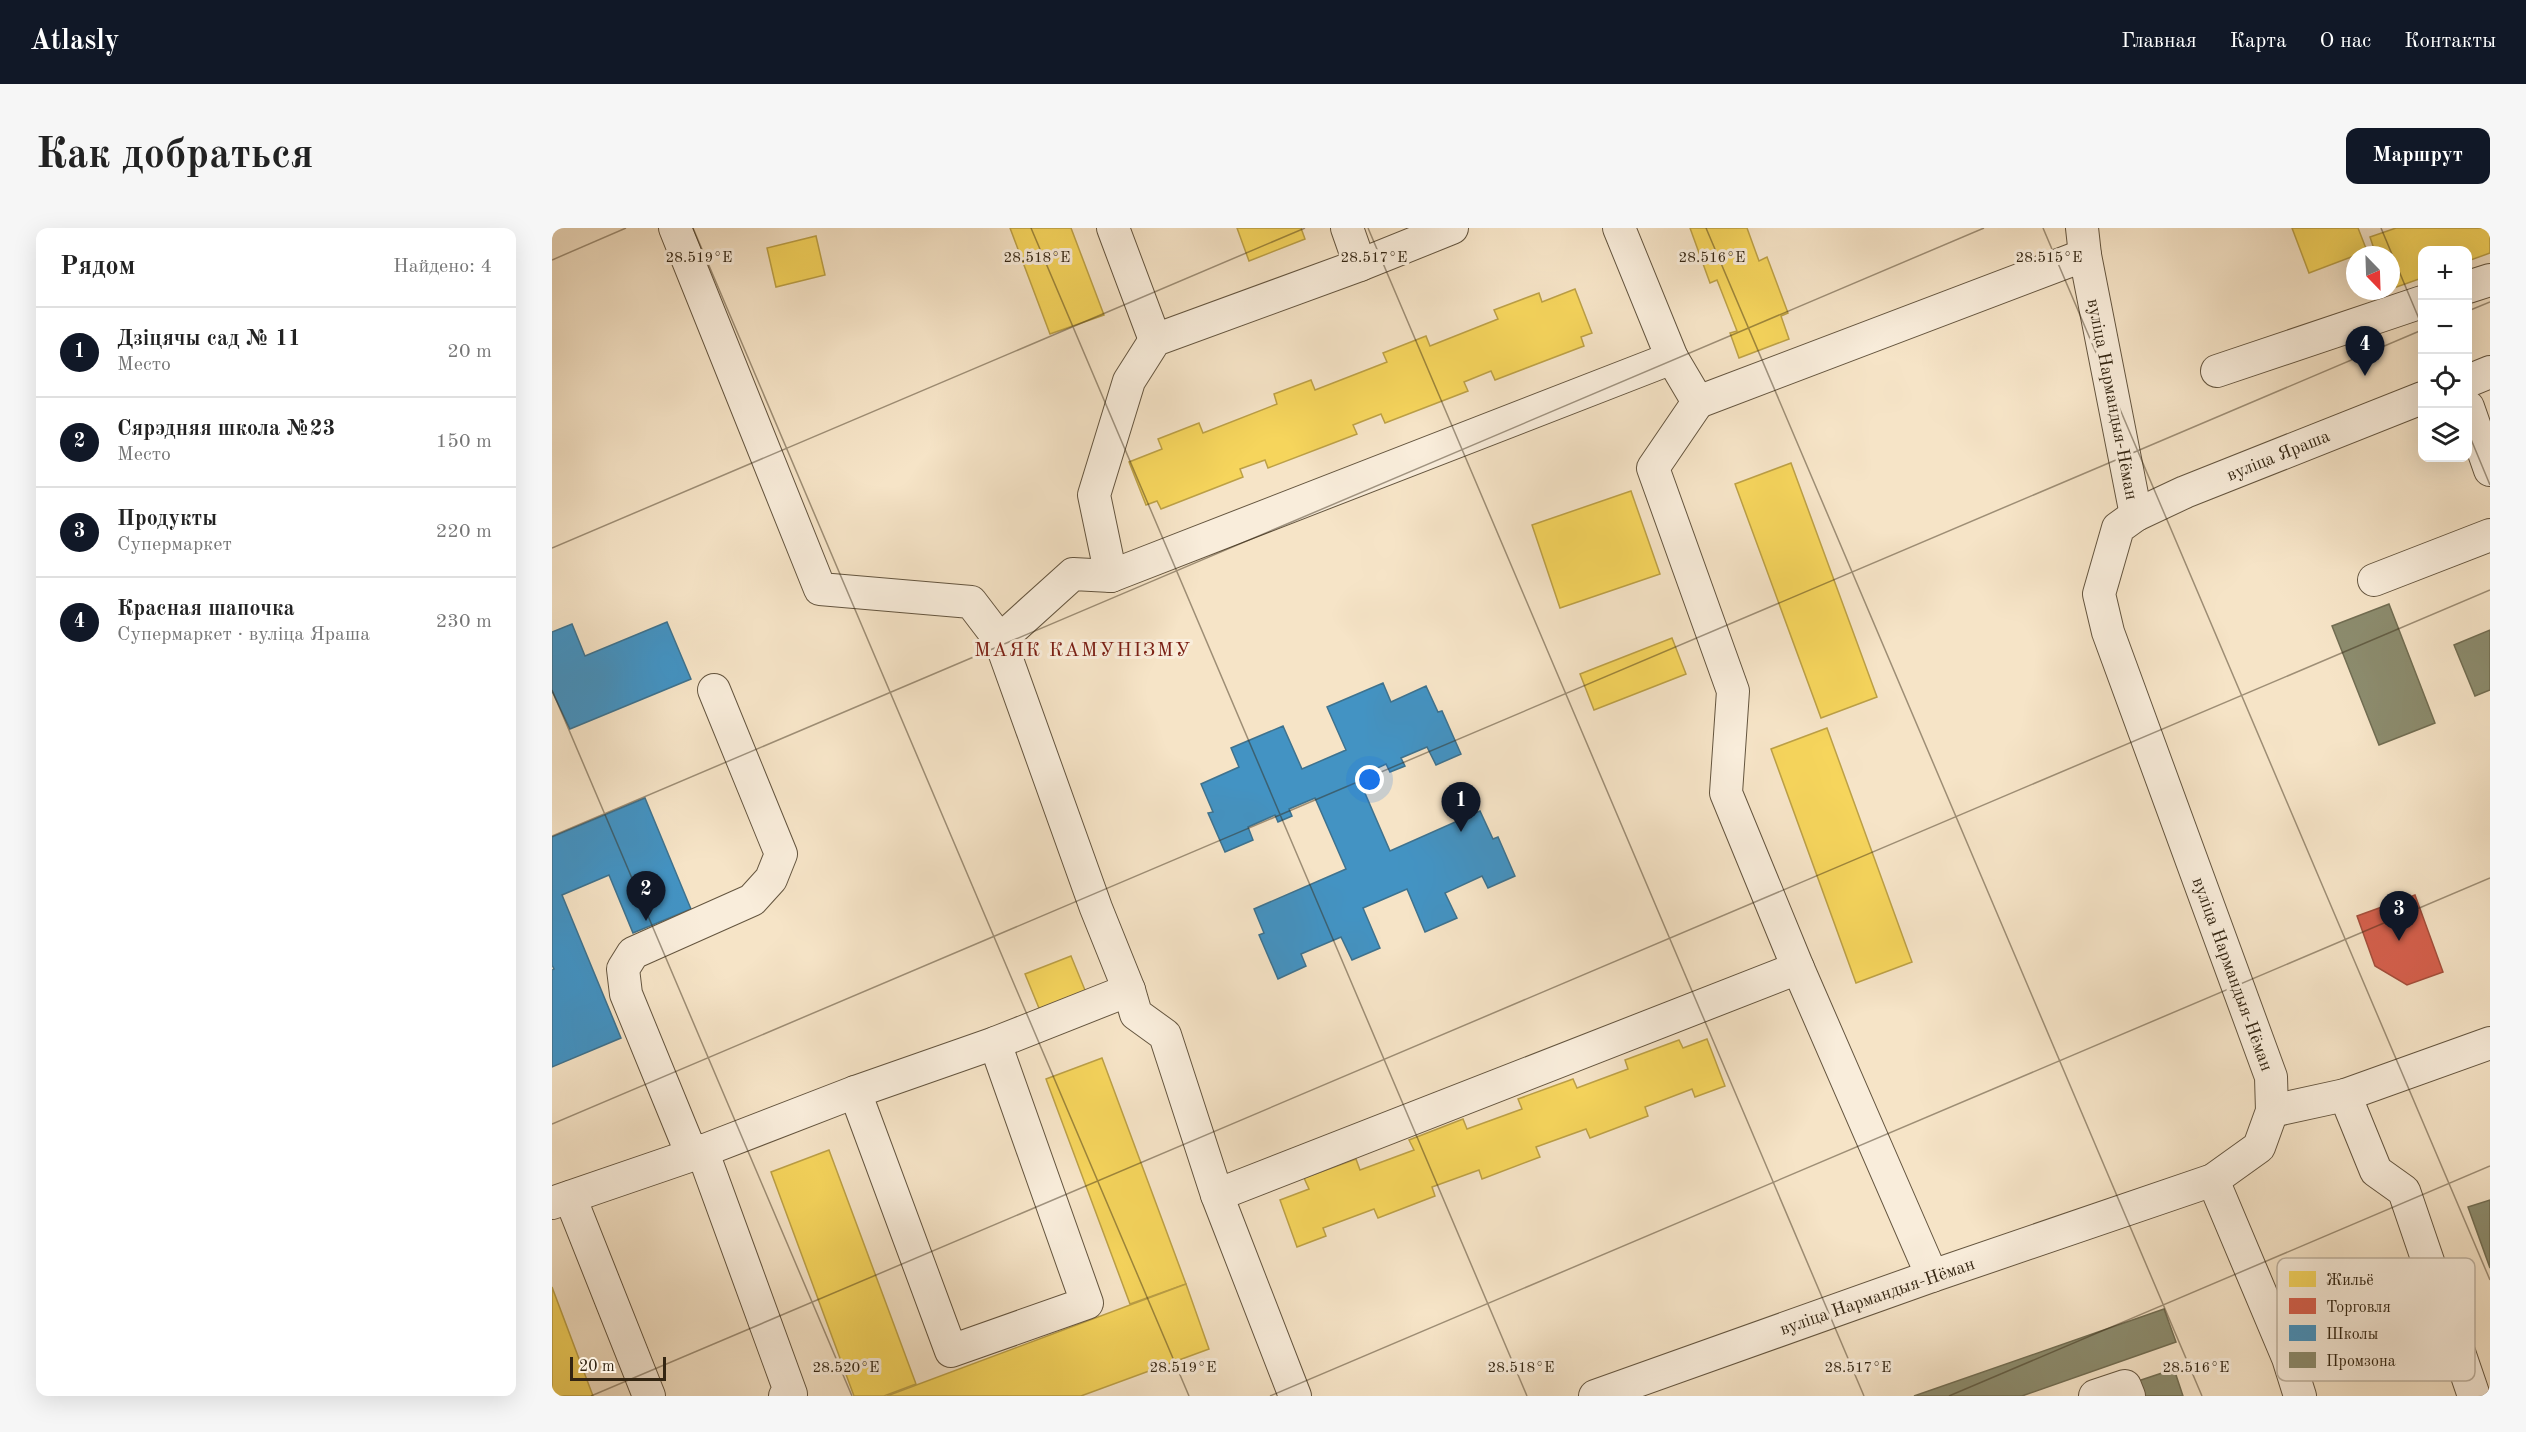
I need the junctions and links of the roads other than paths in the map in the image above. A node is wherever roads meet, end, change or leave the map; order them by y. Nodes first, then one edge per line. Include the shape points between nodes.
1 (675, 228) edge
2 (1113, 228) edge
3 (1347, 228) edge
4 (1452, 228) edge
5 (1619, 228) edge
6 (2083, 241) edge
7 (1360, 265) junction
8 (2490, 280) edge
9 (2472, 286) edge
10 (2418, 303) edge
11 (1155, 340) junction
12 (1672, 358) junction
13 (2217, 371) dead end
14 (2490, 372) edge
15 (2472, 379) edge
16 (2418, 400) edge
17 (1698, 402) junction
18 (2468, 408) edge
19 (2490, 470) edge
20 (2136, 515) junction
21 (2490, 535) edge
22 (1111, 576) junction
23 (2374, 580) dead end
24 (1000, 640) junction
25 (714, 690) dead end
26 (1798, 968) junction
27 (1129, 990) junction
28 (995, 1043) junction
29 (2490, 1043) edge
30 (855, 1092) junction
31 (2345, 1095) junction
32 (2272, 1111) junction
33 (697, 1152) junction
34 (2213, 1180) junction
35 (1217, 1195) junction
36 (561, 1200) edge
37 (2427, 1258) edge
38 (1932, 1276) junction
39 (2277, 1332) edge
40 (2295, 1381) edge
41 (2469, 1381) edge
42 (649, 1396) edge
43 (785, 1396) edge
44 (1295, 1396) edge
45 (1595, 1396) edge
46 (2095, 1396) edge
47 (2129, 1396) edge
48 (2300, 1396) edge
49 (2474, 1396) edge

1 - 24 street via 820,589 971,602
2 - 11 street
3 - 7 street
4 - 7 street
5 - 12 street
6 - 17 street
6 - 20 street, вуліца Нармандыя-Нёман
7 - 11 street
8 - 9 street
10 - 13 street
11 - 22 street via 1128,381 1094,495
12 - 17 street
12 - 22 street
14 - 15 street
16 - 20 street, вуліца Яраша
17 - 26 street via 1653,468 1733,691 1726,793
18 - 19 street
20 - 32 street, вуліца Нармандыя-Нёман via 2118,528 2099,594 2108,632 2271,1077
21 - 23 street
22 - 24 street via 1073,574
24 - 27 street
25 - 33 street via 781,854 771,879 752,900 633,953 623,969 626,994
26 - 35 street
26 - 38 street
27 - 28 street
27 - 35 street via 1136,1014 1165,1035
28 - 30 street
28 - 30 street via 1087,1304 951,1352
29 - 31 street
30 - 33 street
31 - 32 street
31 - 37 street via 2376,1171 2404,1191
32 - 34 street, вуліца Нармандыя-Нёман via 2259,1147
33 - 36 street
33 - 43 street via 791,1394
34 - 38 street, вуліца Нармандыя-Нёман
34 - 39 street
35 - 44 street
36 - 42 street
38 - 45 street, вуліца Нармандыя-Нёман
40 - 48 street
41 - 49 street
46 - 47 street via 2126,1386

